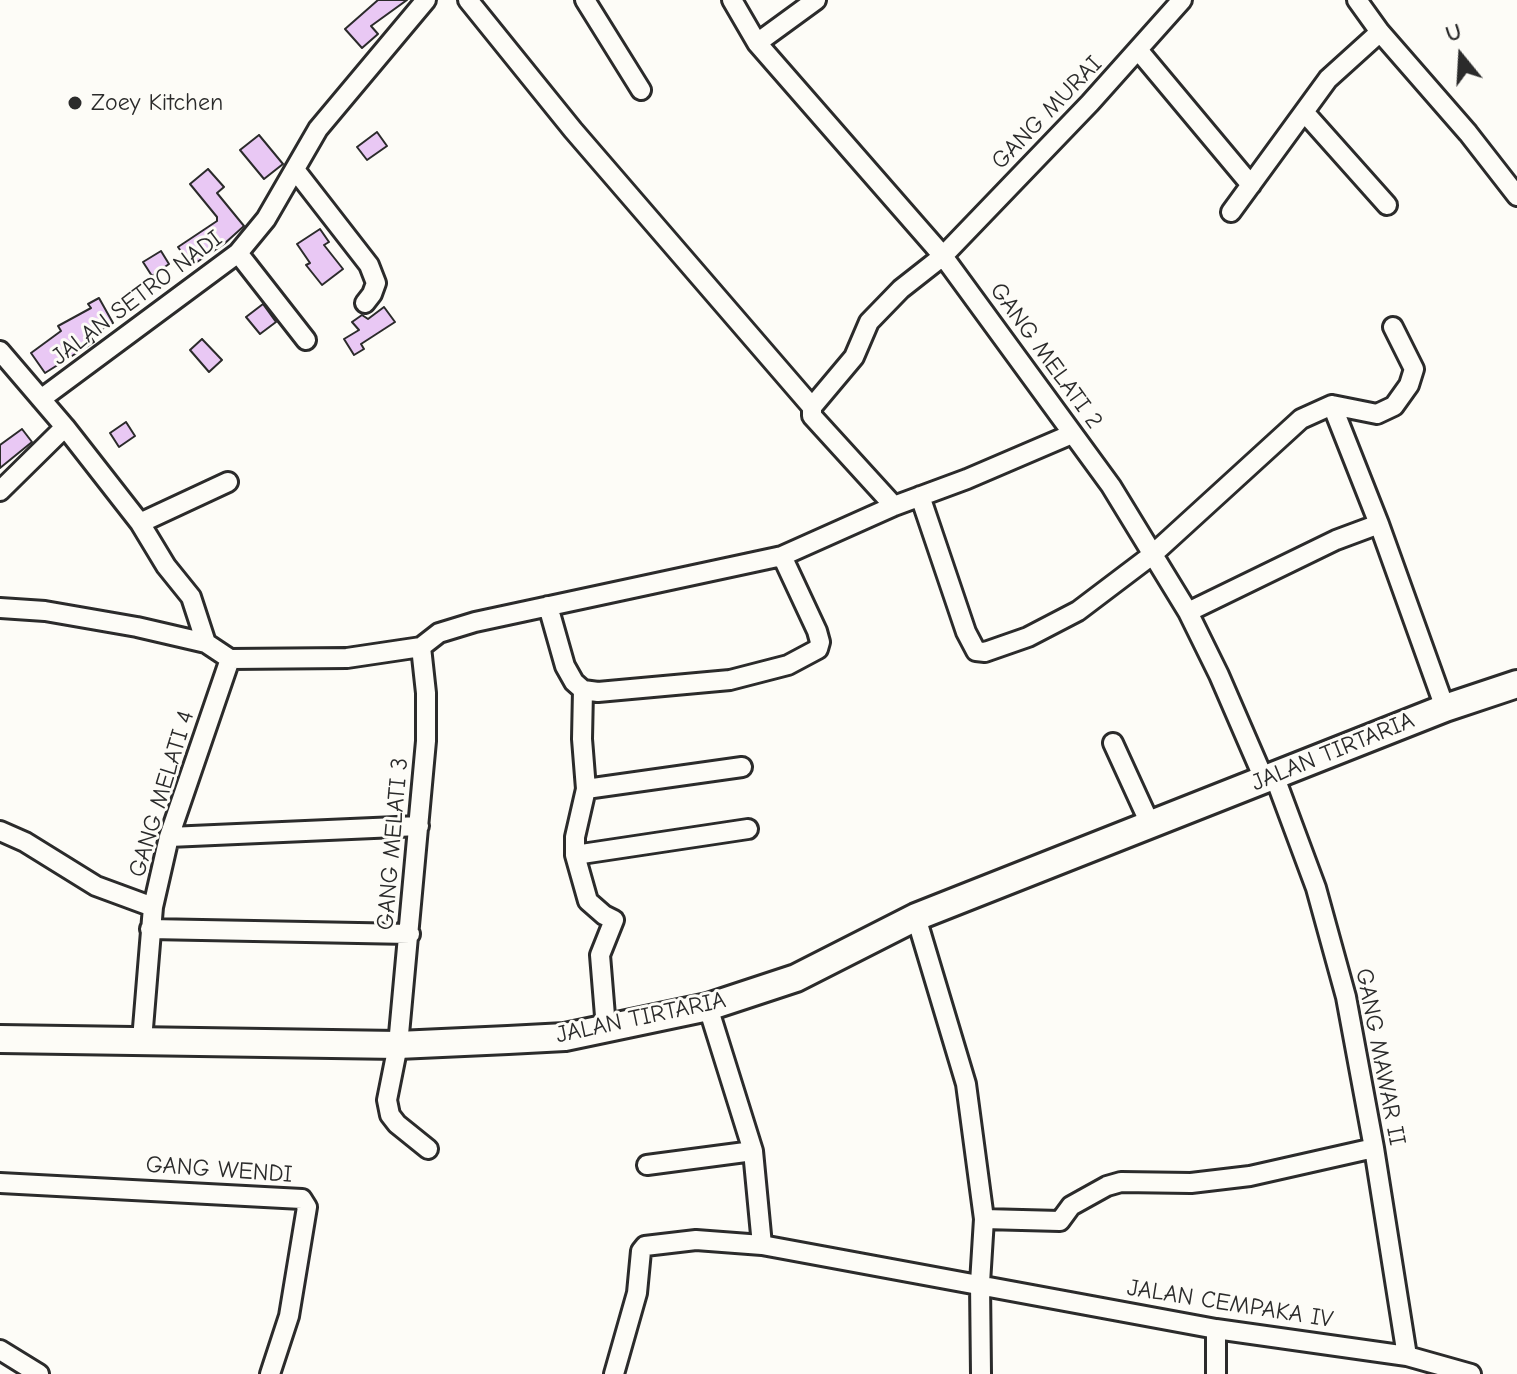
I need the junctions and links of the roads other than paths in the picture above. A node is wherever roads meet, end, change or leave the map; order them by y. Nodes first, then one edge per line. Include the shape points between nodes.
1 (426, 0) edge
2 (468, 0) edge
3 (585, 0) edge
4 (732, 0) edge
5 (816, 0) edge
6 (1182, 0) edge
7 (1360, 1) edge
8 (1380, 32) junction
9 (757, 43) junction
10 (1139, 51) junction
11 (641, 90) dead end
12 (1305, 113) junction
13 (296, 171) junction
14 (1251, 185) junction
15 (1517, 196) edge
16 (1387, 205) dead end
17 (1231, 212) dead end
18 (238, 253) junction
19 (943, 256) junction
20 (365, 303) dead end
21 (1393, 327) dead end
22 (306, 340) dead end
23 (0, 351) edge
24 (41, 399) junction
25 (1332, 405) junction
26 (812, 407) junction
27 (65, 427) junction
28 (1072, 434) junction
29 (228, 482) dead end
30 (0, 491) edge
31 (920, 496) junction
32 (894, 506) junction
33 (140, 523) junction
34 (1379, 524) junction
35 (1152, 555) junction
36 (782, 556) junction
37 (548, 606) junction
38 (0, 608) edge
39 (1188, 612) junction
40 (206, 643) junction
41 (421, 647) junction
42 (230, 659) junction
43 (1517, 684) edge
44 (583, 690) junction
45 (1445, 708) junction
46 (1113, 743) dead end
47 (742, 767) dead end
48 (1269, 777) junction
49 (586, 789) junction
50 (419, 826) junction
51 (1151, 826) junction
52 (748, 829) dead end
53 (0, 831) edge
54 (169, 837) junction
55 (575, 855) junction
56 (153, 907) junction
57 (916, 917) junction
58 (150, 929) junction
59 (410, 934) junction
60 (708, 1007) junction
61 (606, 1028) junction
62 (0, 1039) edge
63 (142, 1040) junction
64 (398, 1045) junction
65 (1374, 1148) junction
66 (428, 1149) dead end
67 (753, 1151) junction
68 (647, 1165) dead end
69 (0, 1183) edge
70 (984, 1219) junction
71 (762, 1245) junction
72 (980, 1283) junction
73 (1216, 1329) junction
74 (0, 1350) edge
75 (1407, 1356) junction
76 (39, 1374) edge
77 (270, 1374) edge
78 (614, 1374) edge
79 (981, 1374) edge
80 (1216, 1374) edge
81 (1471, 1374) edge

1 - 13 street, JALAN SETRO NADI via 318,129
2 - 26 street
3 - 11 street
4 - 9 street, GANG MELATI 2
5 - 9 street
6 - 10 street, GANG MURAI
7 - 8 street
8 - 12 street via 1328,79
8 - 15 street
9 - 19 street, GANG MELATI 2
10 - 14 street
10 - 19 street, GANG MURAI
12 - 14 street
12 - 16 street
13 - 18 street, JALAN SETRO NADI
13 - 20 street via 369,265 376,283
14 - 17 street
18 - 22 street
18 - 24 street, JALAN SETRO NADI
19 - 26 street, GANG MURAI via 869,322 854,357
19 - 28 street, GANG MELATI 2
21 - 25 street via 1414,369 1394,406 1377,414
23 - 24 street
24 - 27 street
25 - 34 street
25 - 35 street via 1301,419
26 - 32 street via 812,416
27 - 30 street
27 - 33 street
28 - 31 street
28 - 35 street, GANG MELATI 2
29 - 33 street
31 - 32 street
31 - 35 street via 976,651 1028,637 1078,611
32 - 36 street
33 - 40 street via 191,597
34 - 39 street
34 - 45 street
35 - 39 street, GANG MELATI 2
36 - 37 street
36 - 44 street via 820,642 806,658 730,680
37 - 41 street via 439,633
37 - 44 street via 565,666
38 - 40 street via 45,611
39 - 48 street, GANG MELATI 2
40 - 42 street
41 - 42 street via 347,658
41 - 50 street, GANG MELATI 3 via 426,729
42 - 54 street, GANG MELATI 4
43 - 45 street, JALAN TIRTARIA
44 - 49 street
45 - 48 street, JALAN TIRTARIA
46 - 51 street
47 - 49 street
48 - 51 street, JALAN TIRTARIA
48 - 65 street, GANG MAWAR II via 1316,888 1342,983
49 - 55 street
50 - 54 street
50 - 59 street, GANG MELATI 3
51 - 57 street, JALAN TIRTARIA
52 - 55 street
53 - 56 street via 96,886
54 - 56 street, GANG MELATI 4
55 - 61 street via 588,901 614,920 600,955
56 - 58 street, GANG MELATI 4
57 - 60 street, JALAN TIRTARIA via 796,978
57 - 70 street via 966,1084
58 - 59 street
58 - 63 street, GANG MELATI 4
59 - 64 street, GANG MELATI 3
60 - 61 street, JALAN TIRTARIA
60 - 67 street
61 - 64 street, JALAN TIRTARIA via 565,1037
62 - 63 street, JALAN TIRTARIA
63 - 64 street, JALAN TIRTARIA
64 - 66 street, GANG MELATI 3 via 389,1112
65 - 70 street via 1250,1176 1191,1183 1121,1182 1071,1206 1060,1221
65 - 75 street, GANG MAWAR II
67 - 68 street
67 - 71 street
69 - 77 street, GANG WENDI via 302,1199 307,1207 289,1316
70 - 72 street
71 - 72 street, JALAN CEMPAKA IV
71 - 78 street, JALAN CEMPAKA IV via 696,1240 645,1246
72 - 73 street, JALAN CEMPAKA IV
72 - 79 street
73 - 75 street, JALAN CEMPAKA IV
73 - 80 street
74 - 76 street
75 - 81 street, JALAN CEMPAKA IV

